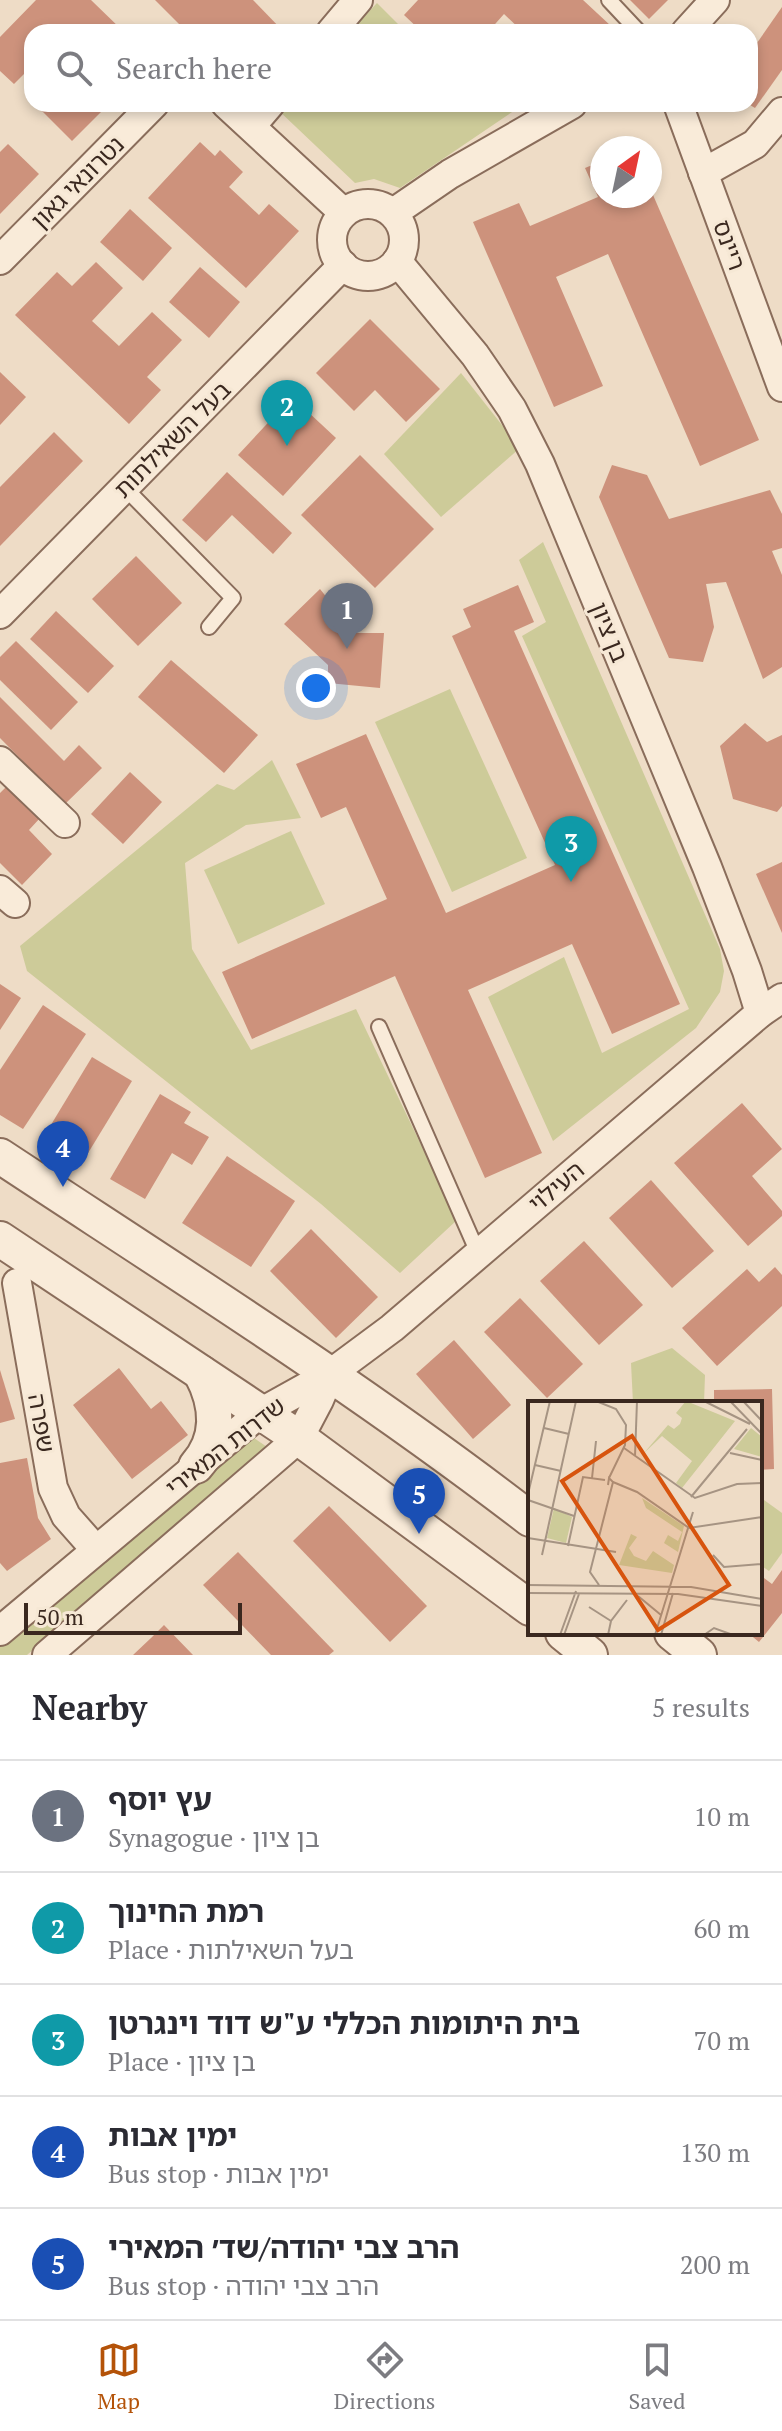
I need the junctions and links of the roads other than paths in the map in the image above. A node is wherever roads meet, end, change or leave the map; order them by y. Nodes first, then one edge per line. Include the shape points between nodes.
1 (358, 0) edge
2 (609, 0) edge
3 (715, 0) edge
4 (338, 24) edge
5 (632, 24) edge
6 (693, 24) edge
7 (146, 112) edge
8 (558, 112) edge
9 (681, 112) edge
10 (782, 112) edge
11 (261, 115) edge
12 (703, 173) junction
13 (344, 213) junction
14 (393, 213) junction
15 (0, 260) edge
16 (397, 261) junction
17 (343, 265) junction
18 (782, 387) edge
19 (124, 487) junction
20 (0, 614) edge
21 (209, 627) dead end
22 (0, 761) edge
23 (65, 823) dead end
24 (775, 1010) edge
25 (379, 1027) dead end
26 (0, 1156) edge
27 (0, 1239) edge
28 (478, 1253) junction
29 (17, 1283) dead end
30 (201, 1373) junction
31 (330, 1374) junction
32 (260, 1413) junction
33 (299, 1438) junction
34 (196, 1466) junction
35 (528, 1517) edge
36 (96, 1550) junction
37 (528, 1607) edge
38 (0, 1631) edge
39 (565, 1635) edge
40 (674, 1635) edge
41 (47, 1655) edge
42 (590, 1655) edge
43 (699, 1655) edge

1 - 4 street
2 - 5 lane
3 - 6 street
7 - 15 street, נטרונאי גאון
8 - 14 street
9 - 12 street, ריינס
10 - 12 street via 755,144
11 - 13 street
12 - 18 street, ריינס
13 - 14 street via 370,204
13 - 17 street via 332,235
14 - 16 street via 404,237
16 - 17 street via 379,274 366,275
16 - 24 street, בן ציון via 475,355 512,409 540,464 747,971
17 - 19 street, בעל השאילתות
19 - 20 street, בעל השאילתות
19 - 21 lane via 233,598
22 - 23 street
24 - 28 street, העילוי
25 - 28 lane
26 - 31 street
27 - 30 street
28 - 31 street, העילוי
29 - 36 street, שפרה via 53,1488 66,1516
30 - 32 street
30 - 34 street via 215,1419 209,1450
31 - 32 street, שדרות המאירי
31 - 33 street, שדרות המאירי
31 - 35 street
32 - 33 street
32 - 34 street, שדרות המאירי
33 - 37 street
33 - 41 street, שדרות המאירי
34 - 36 street, שדרות המאירי
36 - 38 street, שדרות המאירי
39 - 42 street
40 - 43 street

